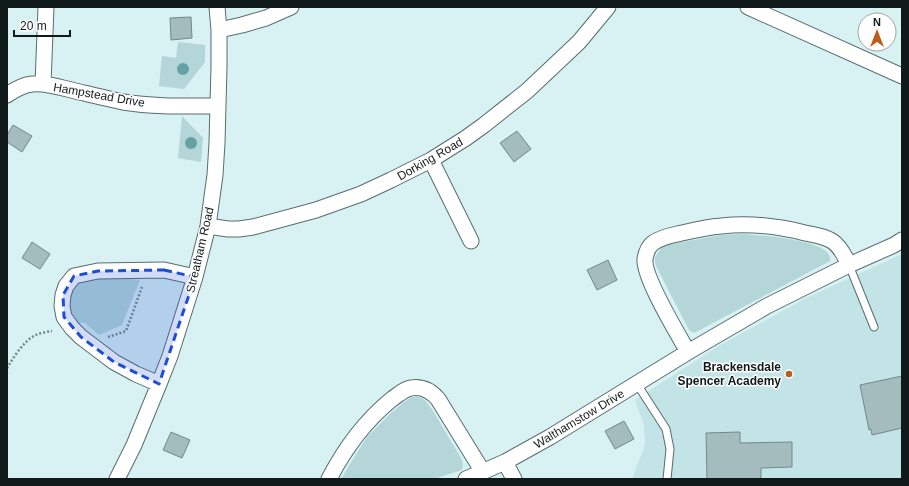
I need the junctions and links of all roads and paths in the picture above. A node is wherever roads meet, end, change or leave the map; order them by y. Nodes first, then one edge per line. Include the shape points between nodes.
1 (46, 7) edge
2 (217, 7) edge
3 (291, 7) edge
4 (608, 7) edge
5 (748, 7) edge
6 (219, 30) junction
7 (902, 76) edge
8 (43, 84) junction
9 (7, 95) edge
10 (218, 106) junction
11 (431, 160) junction
12 (208, 226) junction
13 (902, 240) edge
14 (471, 241) dead end
15 (849, 265) junction
16 (148, 270) junction
17 (195, 277) junction
18 (70, 326) junction
19 (874, 327) dead end
20 (89, 343) junction
21 (688, 352) junction
22 (7, 368) edge
23 (159, 384) junction
24 (637, 384) junction
25 (505, 462) junction
26 (483, 472) junction
27 (117, 479) edge
28 (329, 479) edge
29 (466, 479) edge
30 (514, 479) edge
31 (667, 479) edge

1 - 8 street
2 - 6 street, Streatham Road
3 - 6 street via 266,18
4 - 11 street, Dorking Road via 579,42 527,91 462,141
5 - 7 street
6 - 10 street, Streatham Road
8 - 9 street, Hampstead Drive via 21,87
8 - 10 street, Hampstead Drive via 124,102 164,106
10 - 12 street, Streatham Road via 215,175
11 - 12 street, Dorking Road via 361,194 316,210 253,227 228,229
11 - 14 street
12 - 17 street, Streatham Road
13 - 15 street, Walthamstow Drive
15 - 19 lane
15 - 21 street, Walthamstow Drive via 768,306
15 - 21 street via 843,253 831,240 781,227 722,226 670,236 653,243 645,256 646,269
16 - 17 street via 164,270
16 - 18 street via 98,271 74,276 62,296 64,316
16 - 20 path via 126,331
17 - 23 street, Streatham Road
18 - 20 street
18 - 22 path via 34,336 21,348
20 - 23 street via 114,362
21 - 24 street, Walthamstow Drive
23 - 27 street, Streatham Road
24 - 25 street, Walthamstow Drive
24 - 31 lane via 666,429 670,449
25 - 26 street, Walthamstow Drive
25 - 30 street
26 - 28 street via 438,399 428,390 416,388 406,389 367,422 343,454
26 - 29 street, Walthamstow Drive

